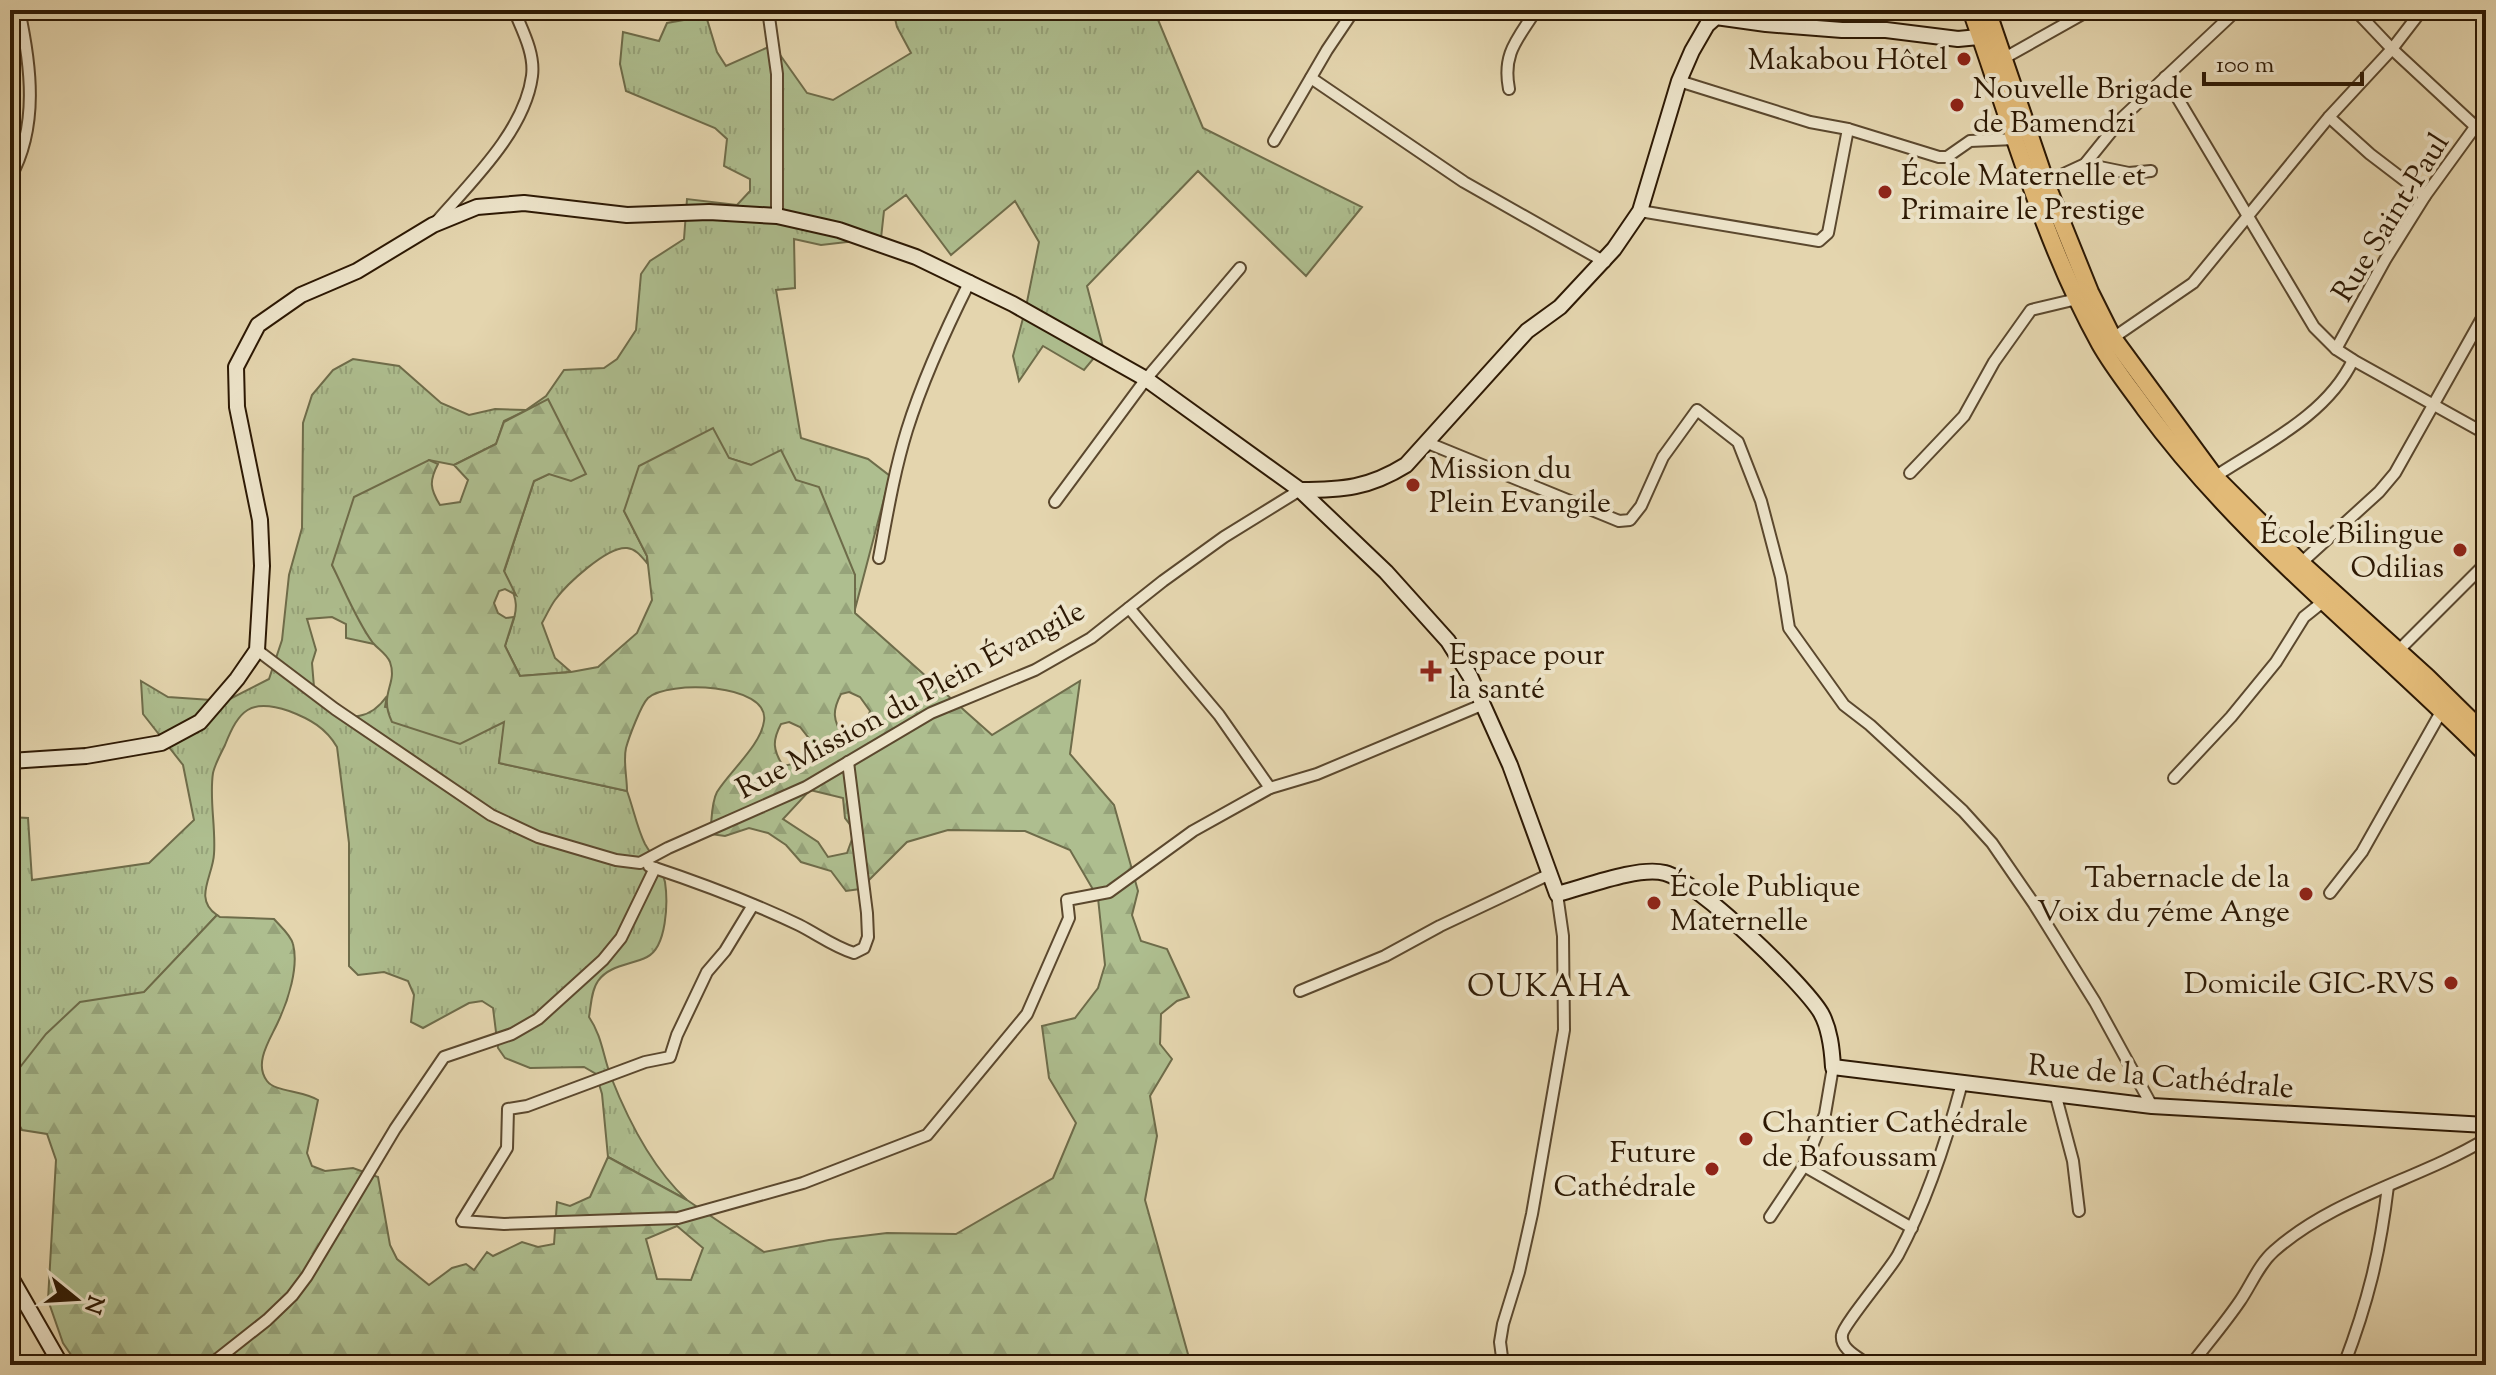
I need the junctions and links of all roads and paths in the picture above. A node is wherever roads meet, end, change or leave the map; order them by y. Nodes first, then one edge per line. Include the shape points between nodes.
1 (19, 10) edge
2 (514, 10) edge
3 (768, 10) edge
4 (1354, 10) edge
5 (1536, 10) edge
6 (1971, 10) edge
7 (1987, 10) edge
8 (2090, 10) edge
9 (2237, 10) edge
10 (2355, 10) edge
11 (2422, 10) edge
12 (1711, 13) edge
13 (1988, 36) junction
14 (2392, 49) junction
15 (1998, 62) junction
16 (2165, 77) junction
17 (1311, 78) junction
18 (1679, 81) junction
19 (1509, 89) dead end
20 (2486, 112) edge
21 (2329, 117) junction
22 (2476, 127) junction
23 (1848, 129) junction
24 (2014, 139) junction
25 (1274, 141) dead end
26 (2085, 164) junction
27 (2151, 171) dead end
28 (10, 178) edge
29 (2038, 185) junction
30 (2425, 196) junction
31 (1640, 211) junction
32 (777, 216) junction
33 (2247, 219) junction
34 (433, 225) junction
35 (1605, 262) junction
36 (1240, 268) dead end
37 (970, 281) junction
38 (2077, 299) junction
39 (2486, 311) edge
40 (2107, 342) junction
41 (2336, 349) junction
42 (2353, 360) junction
43 (1146, 379) junction
44 (2433, 405) junction
45 (2486, 434) edge
46 (1428, 443) junction
47 (1910, 473) dead end
48 (2210, 480) junction
49 (1300, 490) junction
50 (1055, 502) dead end
51 (879, 558) dead end
52 (2301, 563) junction
53 (2486, 563) edge
54 (2324, 601) junction
55 (1129, 608) junction
56 (257, 650) junction
57 (2398, 651) junction
58 (1484, 704) junction
59 (2441, 712) junction
60 (2486, 735) edge
61 (2486, 754) edge
62 (10, 761) edge
63 (848, 762) junction
64 (2174, 778) dead end
65 (1270, 788) junction
66 (640, 863) junction
67 (655, 868) junction
68 (1550, 874) junction
69 (2330, 893) dead end
70 (1557, 894) junction
71 (753, 905) junction
72 (1300, 991) dead end
73 (1833, 1067) junction
74 (1962, 1083) junction
75 (2055, 1093) junction
76 (2152, 1106) junction
77 (2486, 1125) edge
78 (2486, 1139) edge
79 (1804, 1166) junction
80 (2388, 1186) junction
81 (2079, 1211) dead end
82 (1770, 1217) dead end
83 (1912, 1228) junction
84 (10, 1276) edge
85 (61, 1365) edge
86 (210, 1365) edge
87 (1503, 1365) edge
88 (1869, 1365) edge
89 (2191, 1365) edge
90 (2344, 1365) edge

1 - 28 street via 30,87 27,127
2 - 34 street via 530,51 532,75 521,111 509,137
3 - 32 street via 777,74
4 - 17 street
5 - 19 street via 1509,56
6 - 13 main road
7 - 13 main road
8 - 15 street
9 - 16 street
10 - 14 street
11 - 14 street
12 - 13 street via 1811,28 1958,39
12 - 18 street, Rue Mission du Plein Évangile
13 - 15 main road
14 - 21 street
14 - 22 street
15 - 24 main road
15 - 29 main road
16 - 26 street
16 - 33 street
17 - 25 street
17 - 35 street via 1464,182
18 - 23 street
18 - 31 street, Rue Mission du Plein Évangile
20 - 22 street, Rue Saint-Paul
21 - 30 street
21 - 33 street
22 - 30 street, Rue Saint-Paul
23 - 24 street via 1939,157 1970,141
23 - 31 street via 1828,233 1819,241
24 - 29 main road
26 - 27 street via 2129,173
26 - 29 street
29 - 38 main road
29 - 40 main road via 2090,292
30 - 41 street, Rue Saint-Paul
31 - 35 street, Rue Mission du Plein Évangile
32 - 34 street via 627,215 524,203 477,207
32 - 37 street via 852,235
33 - 40 street via 2193,283
33 - 41 street via 2314,327
34 - 56 street via 357,271 301,295 258,325 236,367 237,407 260,520
35 - 46 street, Rue Mission du Plein Évangile via 1527,331
36 - 43 street
37 - 43 street
37 - 51 street via 907,429
38 - 40 main road
38 - 47 street via 2031,310 1964,416
39 - 44 street
40 - 48 main road via 2159,427
41 - 42 street
42 - 44 street
42 - 48 street via 2321,403 2278,438
43 - 49 street
43 - 50 street
44 - 45 street
44 - 52 street via 2395,473
46 - 49 street, Rue Mission du Plein Évangile via 1381,480
46 - 76 street via 1619,521 1630,520 1641,506 1663,457 1697,410 1738,442 1761,501 1789,628 1844,705 1992,843 2095,1002
48 - 52 main road
48 - 54 main road via 2292,574
49 - 55 street, Rue Mission du Plein Évangile via 1224,537
49 - 58 street via 1386,572 1448,641
52 - 57 main road
53 - 57 street
54 - 59 main road
54 - 64 street via 2304,617 2276,662
55 - 63 street, Rue Mission du Plein Évangile via 1091,638 1035,670 931,713
55 - 65 street via 1219,715
56 - 62 street via 200,722 161,743 86,756
56 - 66 street via 491,815 538,837
57 - 60 main road
58 - 65 street via 1317,774
58 - 68 street
59 - 61 main road
59 - 69 street via 2362,852
63 - 66 street, Rue Mission du Plein Évangile via 806,787
63 - 71 street via 867,913 864,948 854,953 843,949
65 - 71 street via 1193,831 1109,892 1067,900 1069,918 1027,1014 927,1135 803,1183 678,1218 462,1221 507,1148 508,1109 670,1057 707,972
66 - 67 street
67 - 71 street
67 - 86 street via 621,938 538,1019 512,1034 444,1057 292,1296
68 - 70 street
68 - 72 street via 1385,956
70 - 73 street via 1645,872 1666,873 1687,885 1790,975 1822,1014
70 - 87 street via 1564,1030 1532,1214 1503,1324
73 - 74 street, Rue de la Cathédrale
73 - 79 street via 1825,1114
74 - 75 street, Rue de la Cathédrale
74 - 83 street via 1946,1144
75 - 76 street, Rue de la Cathédrale
75 - 81 street via 2073,1161
76 - 77 street, Rue de la Cathédrale
78 - 80 street
79 - 82 street
79 - 83 street
80 - 89 street via 2324,1216 2275,1250
80 - 90 street via 2381,1246
83 - 88 street via 1882,1280 1843,1330 1845,1348
84 - 85 street

